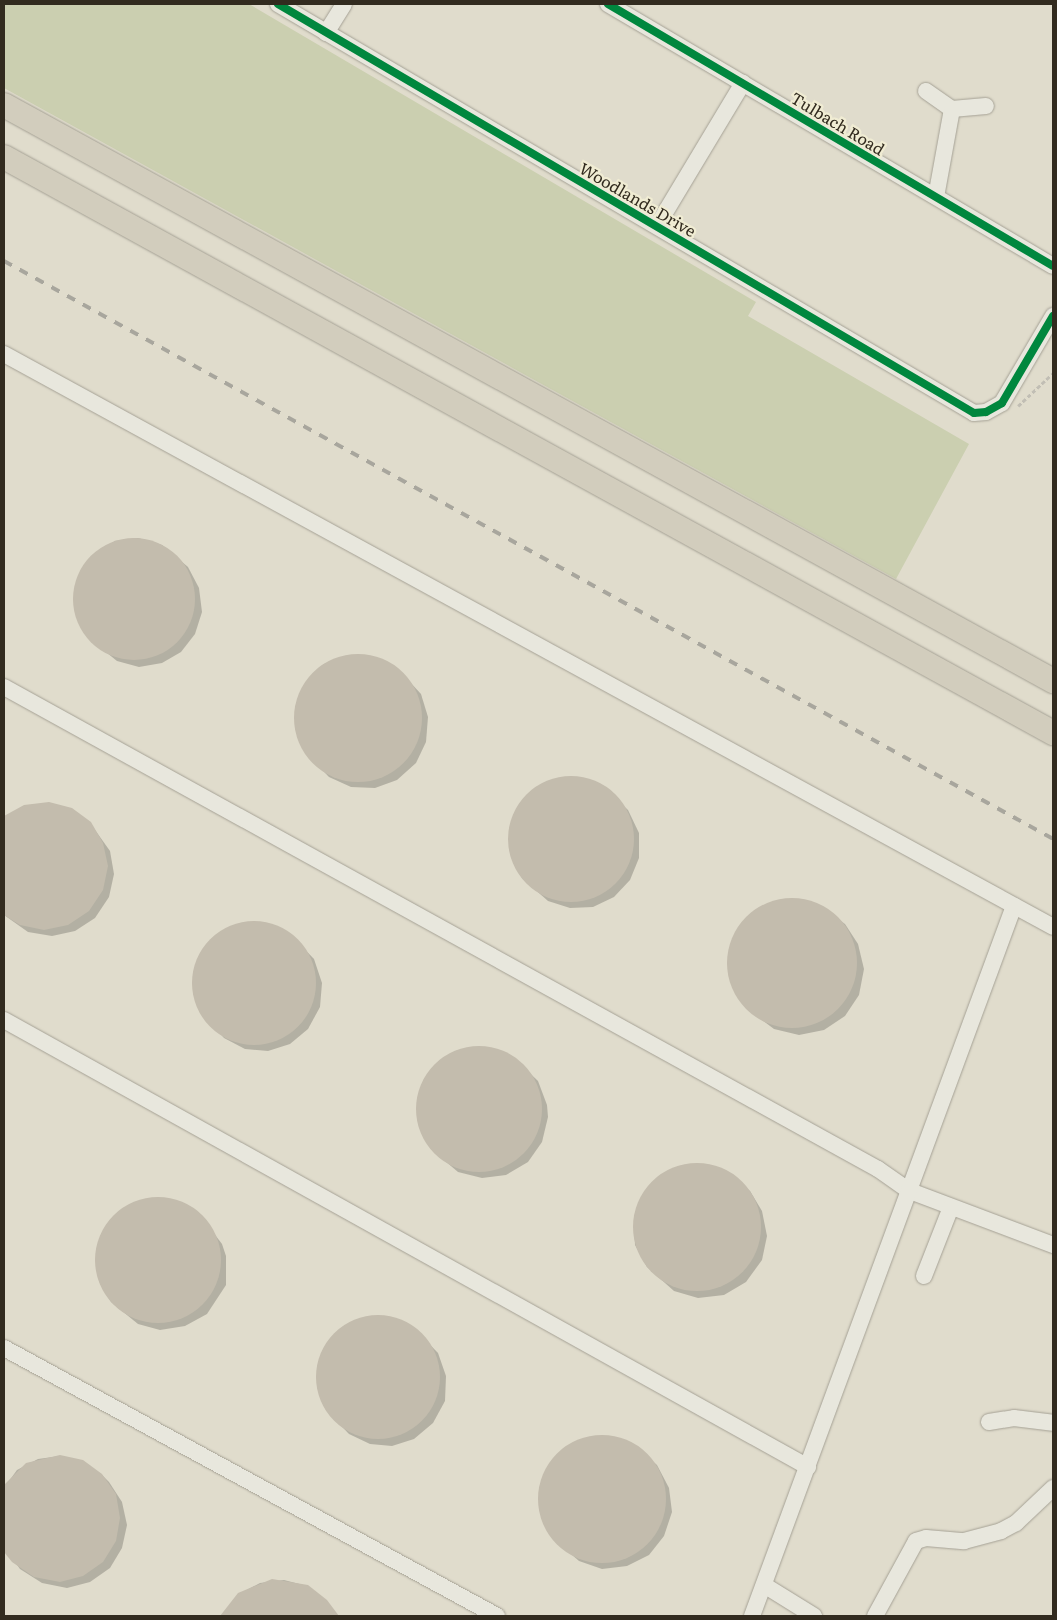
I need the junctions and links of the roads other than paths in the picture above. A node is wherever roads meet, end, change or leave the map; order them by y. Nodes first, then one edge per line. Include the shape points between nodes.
1 (278, 4) edge
2 (344, 4) edge
3 (608, 4) edge
4 (326, 33) junction
5 (743, 83) junction
6 (926, 92) dead end
7 (4, 105) edge
8 (986, 106) dead end
9 (952, 109) junction
10 (4, 157) edge
11 (936, 197) junction
12 (657, 226) junction
13 (1053, 266) edge
14 (1053, 316) edge
15 (4, 354) edge
16 (1053, 681) edge
17 (4, 688) edge
18 (1053, 733) edge
19 (1014, 906) junction
20 (1053, 927) edge
21 (4, 1020) edge
22 (910, 1191) junction
23 (951, 1206) junction
24 (1053, 1243) edge
25 (924, 1276) dead end
26 (4, 1348) edge
27 (989, 1422) dead end
28 (1053, 1424) edge
29 (808, 1467) junction
30 (1053, 1488) edge
31 (764, 1585) junction
32 (497, 1616) edge
33 (752, 1616) edge
34 (814, 1616) edge
35 (875, 1616) edge

1 - 4 street, Woodlands Drive
2 - 4 street
3 - 5 street, Tulbach Road
4 - 12 street, Woodlands Drive
5 - 11 street, Tulbach Road
5 - 12 street
6 - 9 street
7 - 16 highway
8 - 9 street
9 - 11 street
10 - 18 highway
11 - 13 street, Tulbach Road
12 - 14 street, Woodlands Drive via 974,413 986,412 1002,403
15 - 19 street
17 - 22 street via 878,1170
19 - 20 street
19 - 22 street
21 - 29 street
22 - 23 street
22 - 29 street
23 - 24 street
23 - 25 street
26 - 32 street
27 - 28 street via 1014,1418
29 - 31 street
30 - 35 street via 1016,1523 1001,1531 964,1541 926,1538 916,1541
31 - 33 street
31 - 34 street

